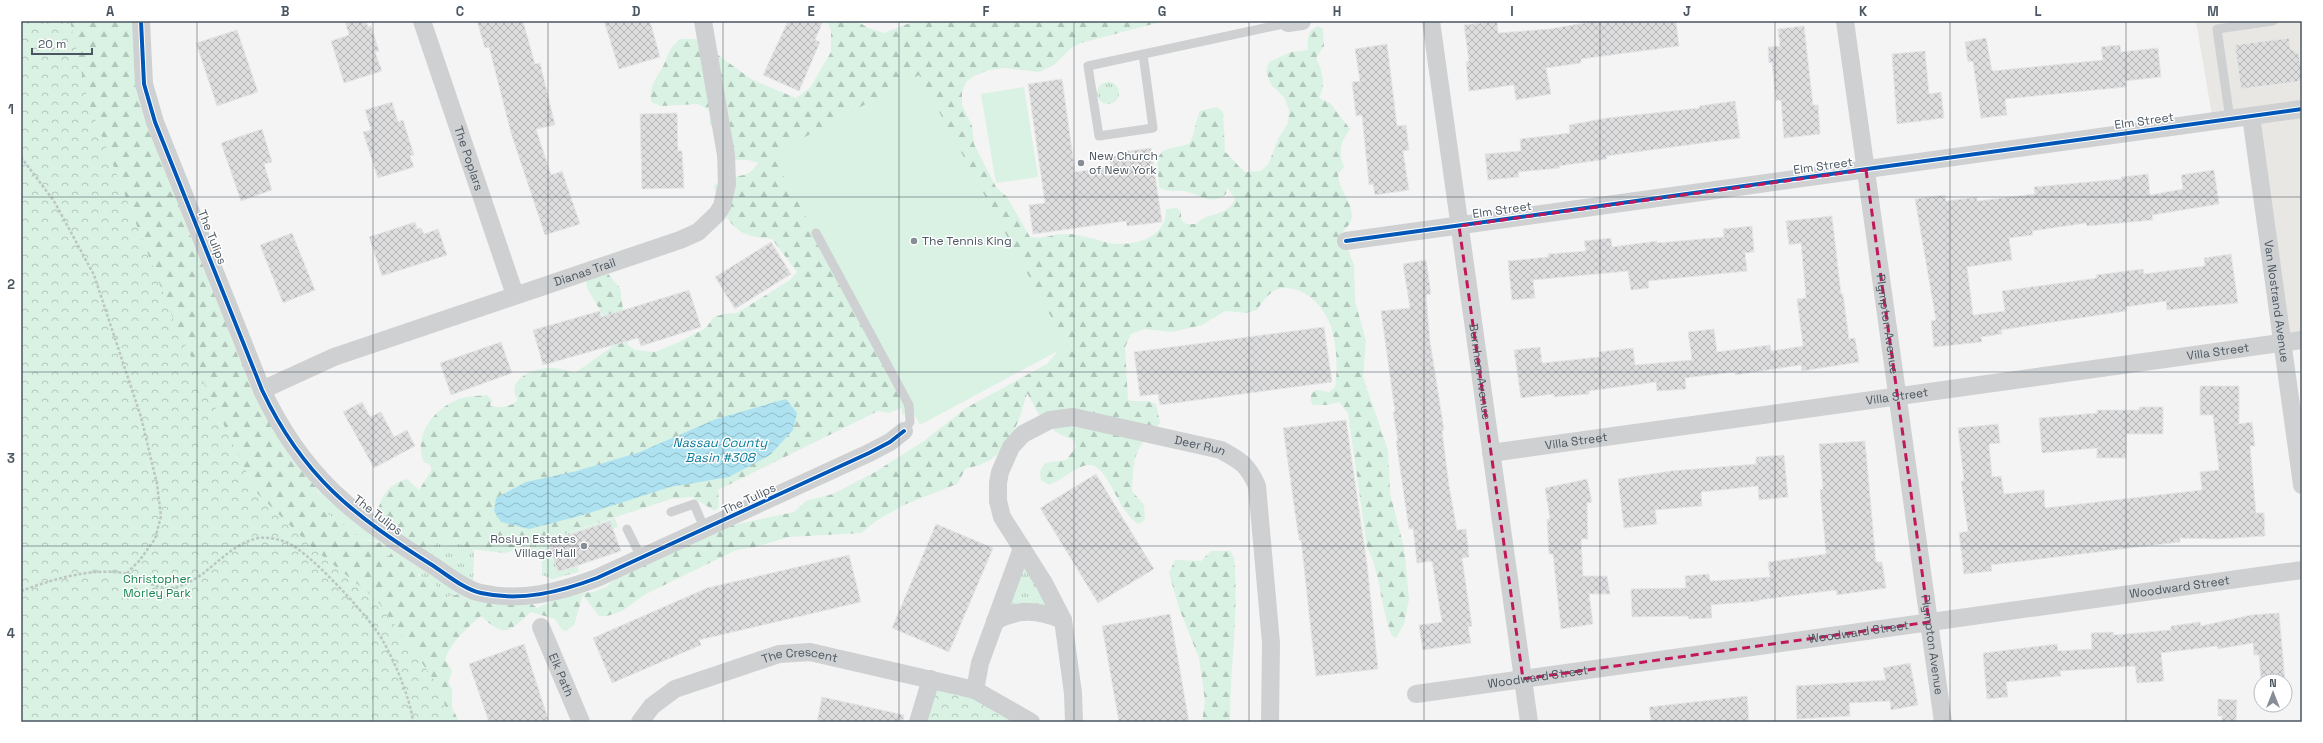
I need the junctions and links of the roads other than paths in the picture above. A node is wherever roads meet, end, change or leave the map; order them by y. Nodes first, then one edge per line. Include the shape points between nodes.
1 (140, 21) edge
2 (422, 21) edge
3 (703, 21) edge
4 (1431, 21) edge
5 (1845, 21) edge
6 (2273, 21) edge
7 (1295, 22) edge
8 (1143, 54) junction
9 (2302, 110) edge
10 (2251, 116) junction
11 (2230, 120) junction
12 (1866, 170) junction
13 (1459, 226) junction
14 (816, 233) dead end
15 (1346, 241) dead end
16 (515, 295) junction
17 (2302, 340) edge
18 (2282, 342) junction
19 (262, 390) junction
20 (1897, 396) junction
21 (904, 431) joint
22 (1491, 453) junction
23 (2302, 485) edge
24 (671, 512) dead end
25 (627, 529) dead end
26 (705, 530) junction
27 (1022, 548) junction
28 (642, 559) junction
29 (2302, 570) edge
30 (1063, 620) junction
31 (995, 621) junction
32 (1929, 622) junction
33 (541, 627) dead end
34 (930, 679) junction
35 (1523, 679) junction
36 (975, 690) junction
37 (1416, 694) dead end
38 (581, 722) edge
39 (640, 722) edge
40 (918, 722) edge
41 (1031, 722) edge
42 (1074, 722) edge
43 (1270, 722) edge
44 (1529, 722) edge
45 (1943, 722) edge

1 - 19 street, The Tulips via 144,84 155,122
2 - 16 street, The Poplars
3 - 16 street, Dianas Trail via 728,172 725,196 717,214 698,232 680,240
4 - 13 street, Burnham Avenue
5 - 12 street, Plympton Avenue
6 - 11 lane via 2217,29
7 - 8 lane
8 - 8 lane via 1088,66 1099,136 1153,128
9 - 10 street, Elm Street
10 - 11 street, Elm Street
10 - 18 street, Van Nostrand Avenue
11 - 12 street, Elm Street
12 - 13 street, Elm Street
12 - 20 street, Plympton Avenue
13 - 15 street, Elm Street
13 - 22 street, Burnham Avenue
14 - 21 lane, The Tulips via 909,405 910,422
16 - 19 street, Dianas Trail via 334,357
17 - 18 street, Villa Street
18 - 20 street, Villa Street
18 - 23 street, Van Nostrand Avenue
19 - 28 street, The Tulips via 277,421 302,459 352,511 388,537 478,592 517,596 552,592 597,578
20 - 22 street, Villa Street
20 - 32 street, Plympton Avenue
21 - 26 street, The Tulips via 890,442 868,453
22 - 35 street, Burnham Avenue
24 - 26 lane via 694,504
25 - 28 lane
26 - 28 street, The Tulips
27 - 30 street, Deer Run
27 - 31 street
27 - 43 street, Deer Run via 1002,517 998,501 1000,472 1011,447 1023,434 1050,420 1073,417 1090,419 1114,428 1222,450 1244,463 1257,486 1271,643
29 - 32 street, Woodward Street
30 - 31 street via 1034,610 1012,613
30 - 42 street, Deer Run via 1073,693
31 - 36 street via 980,663
32 - 35 street, Woodward Street
32 - 45 street, Plympton Avenue
33 - 38 street, Elk Path
34 - 36 street, The Crescent
34 - 39 street, The Crescent via 810,652 779,654 675,689 652,706
34 - 40 street
35 - 37 street, Woodward Street
35 - 44 street, Burnham Avenue
36 - 41 street

